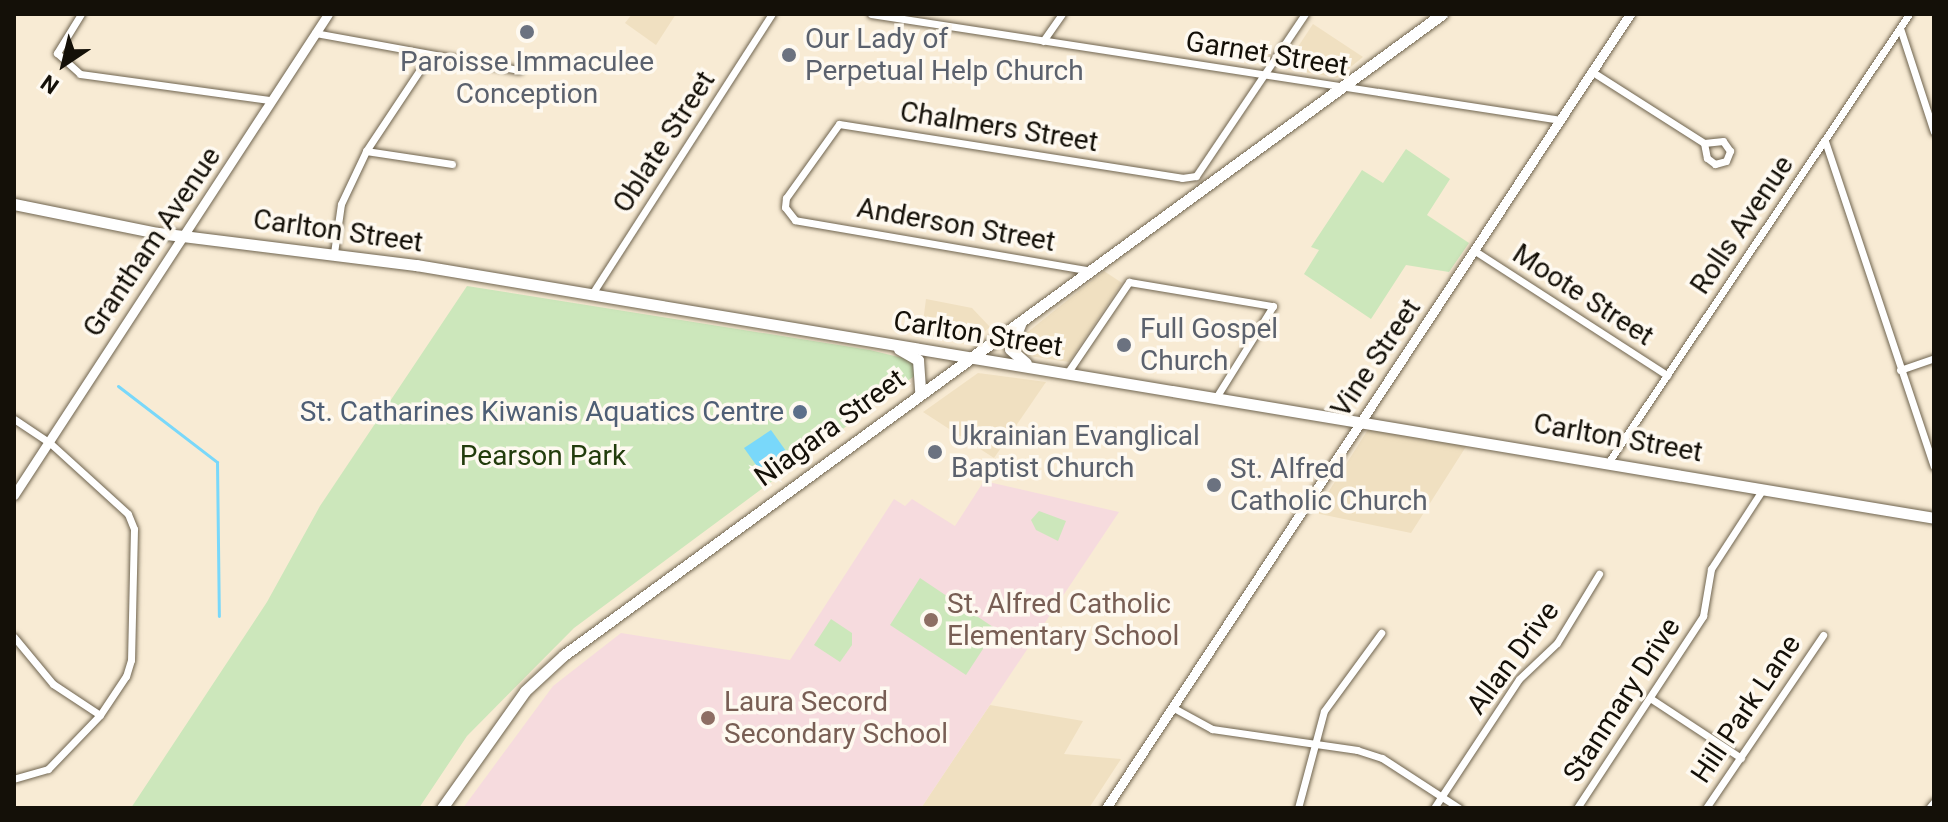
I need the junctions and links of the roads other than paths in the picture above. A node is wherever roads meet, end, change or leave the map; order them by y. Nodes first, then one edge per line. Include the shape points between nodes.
1 (81, 14) edge
2 (328, 14) edge
3 (772, 14) edge
4 (871, 14) edge
5 (935, 14) edge
6 (1062, 14) edge
7 (1305, 14) edge
8 (1442, 14) edge
9 (1630, 14) edge
10 (1909, 14) edge
11 (929, 23) junction
12 (1900, 28) junction
13 (315, 33) junction
14 (1043, 41) junction
15 (429, 56) junction
16 (519, 70) dead end
17 (1591, 71) junction
18 (1265, 76) junction
19 (1339, 87) junction
20 (271, 100) junction
21 (1561, 120) junction
22 (1934, 132) edge
23 (1825, 141) junction
24 (1704, 143) dead end
25 (366, 151) junction
26 (452, 164) dead end
27 (14, 204) edge
28 (818, 224) joint
29 (186, 236) junction
30 (1475, 251) junction
31 (334, 253) junction
32 (1086, 270) junction
33 (592, 294) junction
34 (1026, 315) junction
35 (895, 346) junction
36 (969, 356) junction
37 (1934, 358) edge
38 (1030, 365) junction
39 (1900, 370) junction
40 (1068, 372) junction
41 (1667, 375) junction
42 (920, 391) junction
43 (1217, 396) junction
44 (14, 419) edge
45 (1361, 420) junction
46 (50, 443) junction
47 (1610, 460) junction
48 (1934, 466) edge
49 (1763, 489) junction
50 (14, 495) edge
51 (1934, 518) edge
52 (1599, 574) dead end
53 (1381, 633) dead end
54 (1823, 635) dead end
55 (14, 637) edge
56 (1650, 698) junction
57 (1172, 707) junction
58 (100, 715) junction
59 (1314, 743) junction
60 (1741, 758) junction
61 (14, 779) edge
62 (1441, 797) junction
63 (1934, 802) edge
64 (442, 808) edge
65 (1106, 808) edge
66 (1298, 808) edge
67 (1434, 808) edge
68 (1459, 808) edge
69 (1577, 808) edge
70 (1706, 808) edge
71 (1929, 808) edge

1 - 20 street via 57,53 62,62 100,80
2 - 13 street, Grantham Avenue
3 - 33 street, Oblate Street
4 - 11 street, Garnet Street
5 - 11 street
6 - 14 street
7 - 18 street
8 - 19 main road, Niagara Street
9 - 17 street, Vine Street
10 - 12 street, Rolls Avenue
11 - 14 street, Garnet Street
12 - 22 street
12 - 23 street, Rolls Avenue
13 - 15 street
13 - 20 street, Grantham Avenue
14 - 18 street, Garnet Street
15 - 16 street
15 - 25 street
17 - 21 street, Vine Street
17 - 24 street
18 - 19 street, Garnet Street
18 - 28 street, Chalmers Street via 1196,176 1182,178 839,124 786,198 785,207 795,220
19 - 21 street, Garnet Street
19 - 32 main road, Niagara Street
20 - 29 street, Grantham Avenue
21 - 30 street, Vine Street
23 - 39 street
23 - 41 street, Rolls Avenue
25 - 26 street
25 - 31 street via 341,204
27 - 29 main road, Carlton Street
28 - 32 street, Anderson Street
29 - 31 main road, Carlton Street
29 - 46 street, Grantham Avenue
30 - 41 street, Moote Street
30 - 45 street, Vine Street
31 - 33 main road, Carlton Street
32 - 34 main road, Niagara Street
33 - 35 main road, Carlton Street
34 - 36 main road, Niagara Street
34 - 38 main road via 1010,349
35 - 36 main road, Carlton Street
35 - 42 main road via 918,360
36 - 38 main road, Carlton Street
36 - 42 main road, Niagara Street
37 - 39 street
38 - 40 main road, Carlton Street
39 - 48 street
40 - 43 main road, Carlton Street
40 - 43 street via 1129,282 1273,306
41 - 47 street, Rolls Avenue
42 - 64 main road, Niagara Street via 551,666 491,734
43 - 45 main road, Carlton Street
44 - 46 street
45 - 47 main road, Carlton Street
45 - 57 street, Vine Street
46 - 50 street, Grantham Avenue
46 - 58 street via 128,514 134,529 131,660
47 - 49 main road, Carlton Street
49 - 51 main road, Carlton Street
49 - 56 street, Stanmary Drive via 1711,569 1703,616
52 - 62 street, Allan Drive via 1557,643 1519,679
53 - 59 street via 1324,711
54 - 60 street, Hill Park Lane
55 - 58 street via 53,684
56 - 60 street
56 - 69 street, Stanmary Drive
57 - 59 street via 1212,729
57 - 65 street, Vine Street
58 - 61 street via 48,769
59 - 62 street via 1382,758
59 - 66 street
60 - 70 street, Hill Park Lane
62 - 67 street, Allan Drive
62 - 68 street
63 - 71 street

